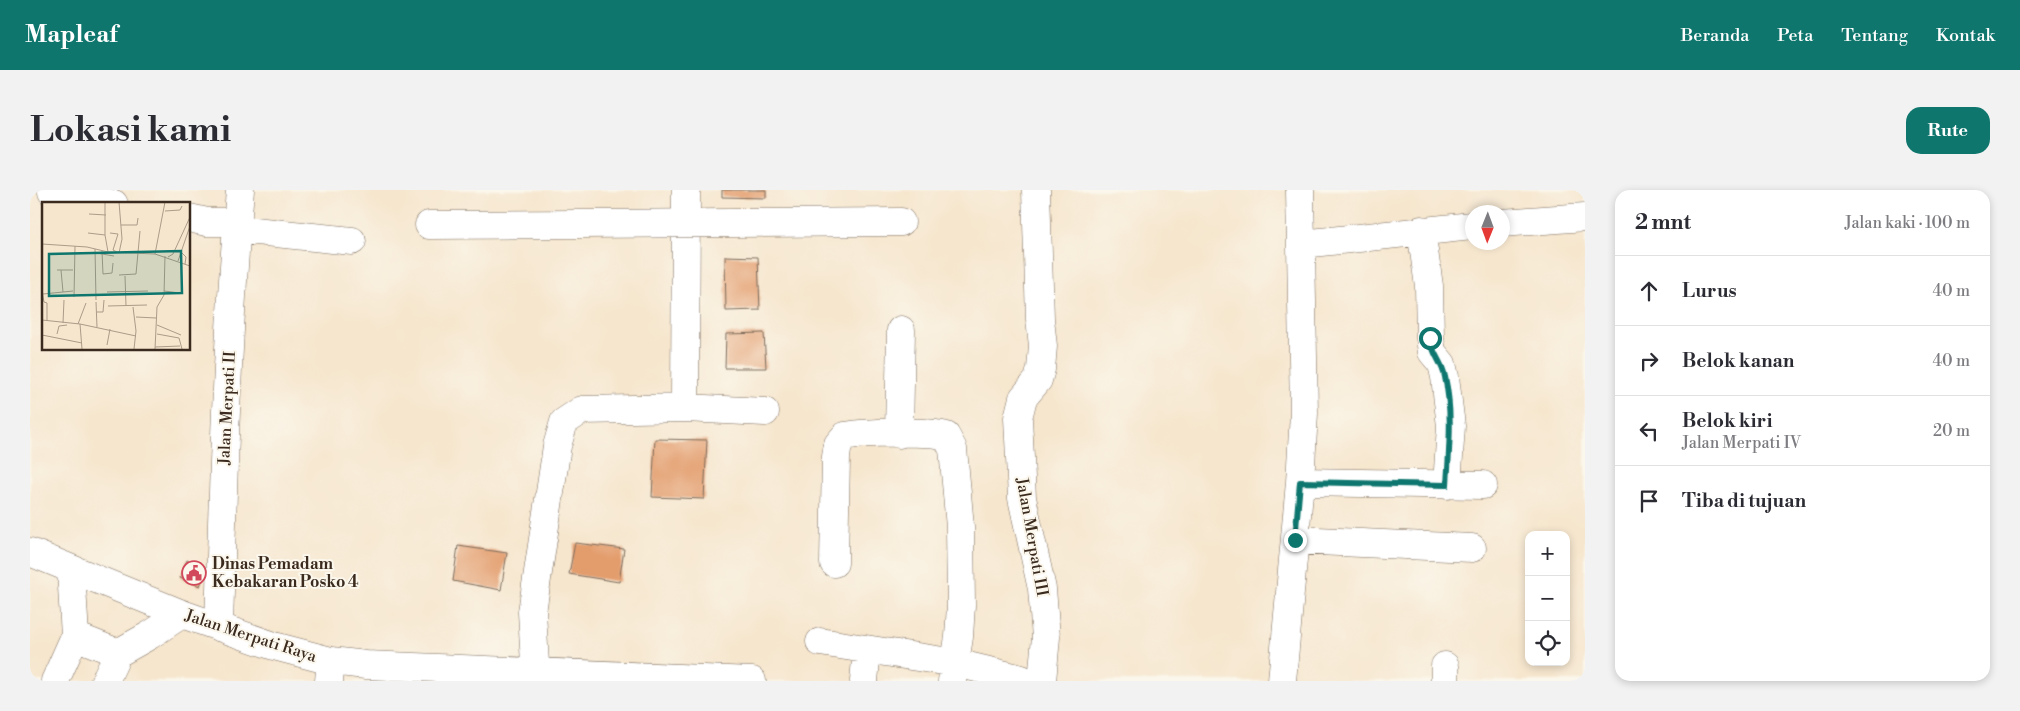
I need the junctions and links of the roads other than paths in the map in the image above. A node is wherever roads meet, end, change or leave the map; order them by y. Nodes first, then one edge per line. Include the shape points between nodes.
1 (240, 190) edge
2 (686, 190) edge
3 (1036, 190) edge
4 (1300, 190) edge
5 (52, 192) dead end
6 (104, 202) edge
7 (1585, 216) edge
8 (190, 218) edge
9 (686, 222) junction
10 (901, 222) dead end
11 (1510, 223) edge
12 (237, 225) junction
13 (429, 225) dead end
14 (1465, 227) edge
15 (1421, 230) junction
16 (352, 241) dead end
17 (1302, 244) junction
18 (901, 330) dead end
19 (685, 408) junction
20 (765, 412) dead end
21 (899, 434) junction
22 (1300, 482) junction
23 (1447, 485) junction
24 (1483, 485) dead end
25 (1295, 540) junction
26 (1472, 548) dead end
27 (30, 552) edge
28 (834, 563) dead end
29 (71, 570) junction
30 (182, 614) junction
31 (219, 627) junction
32 (76, 636) junction
33 (820, 642) dead end
34 (867, 650) junction
35 (118, 653) junction
36 (330, 671) edge
37 (954, 672) edge
38 (536, 676) edge
39 (1032, 680) edge
40 (55, 681) edge
41 (105, 681) edge
42 (752, 681) edge
43 (864, 681) edge
44 (1282, 681) edge

1 - 12 street, Jalan Merpati II
2 - 9 street
3 - 39 street, Jalan Merpati III via 1043,346 1038,380 1024,398 1018,418 1022,498 1042,589 1046,637
4 - 17 street
5 - 6 street
7 - 11 street
8 - 12 street
9 - 10 street
9 - 13 street
9 - 19 street
12 - 16 street
12 - 31 street, Jalan Merpati II
14 - 15 street
15 - 17 street
15 - 23 street via 1429,286 1432,352 1442,364 1446,377 1451,426
17 - 22 street via 1304,413
18 - 21 street
19 - 20 street
19 - 38 street via 582,410 564,422 557,446 532,612
21 - 28 street via 845,436 838,444
21 - 37 street via 940,434 946,436 953,449 960,527 961,605
22 - 23 street
22 - 25 street
23 - 24 street
25 - 26 street
25 - 44 street
27 - 29 street, Jalan Merpati Raya
29 - 30 street, Jalan Merpati Raya
29 - 32 street
30 - 31 street, Jalan Merpati Raya
30 - 35 street
31 - 36 street, Jalan Merpati Raya via 274,646
32 - 35 street
32 - 40 street
33 - 34 street
34 - 37 street
34 - 43 street
35 - 41 street
36 - 38 street, Jalan Merpati Raya via 366,665
37 - 39 street
38 - 42 street, Jalan Merpati Raya

